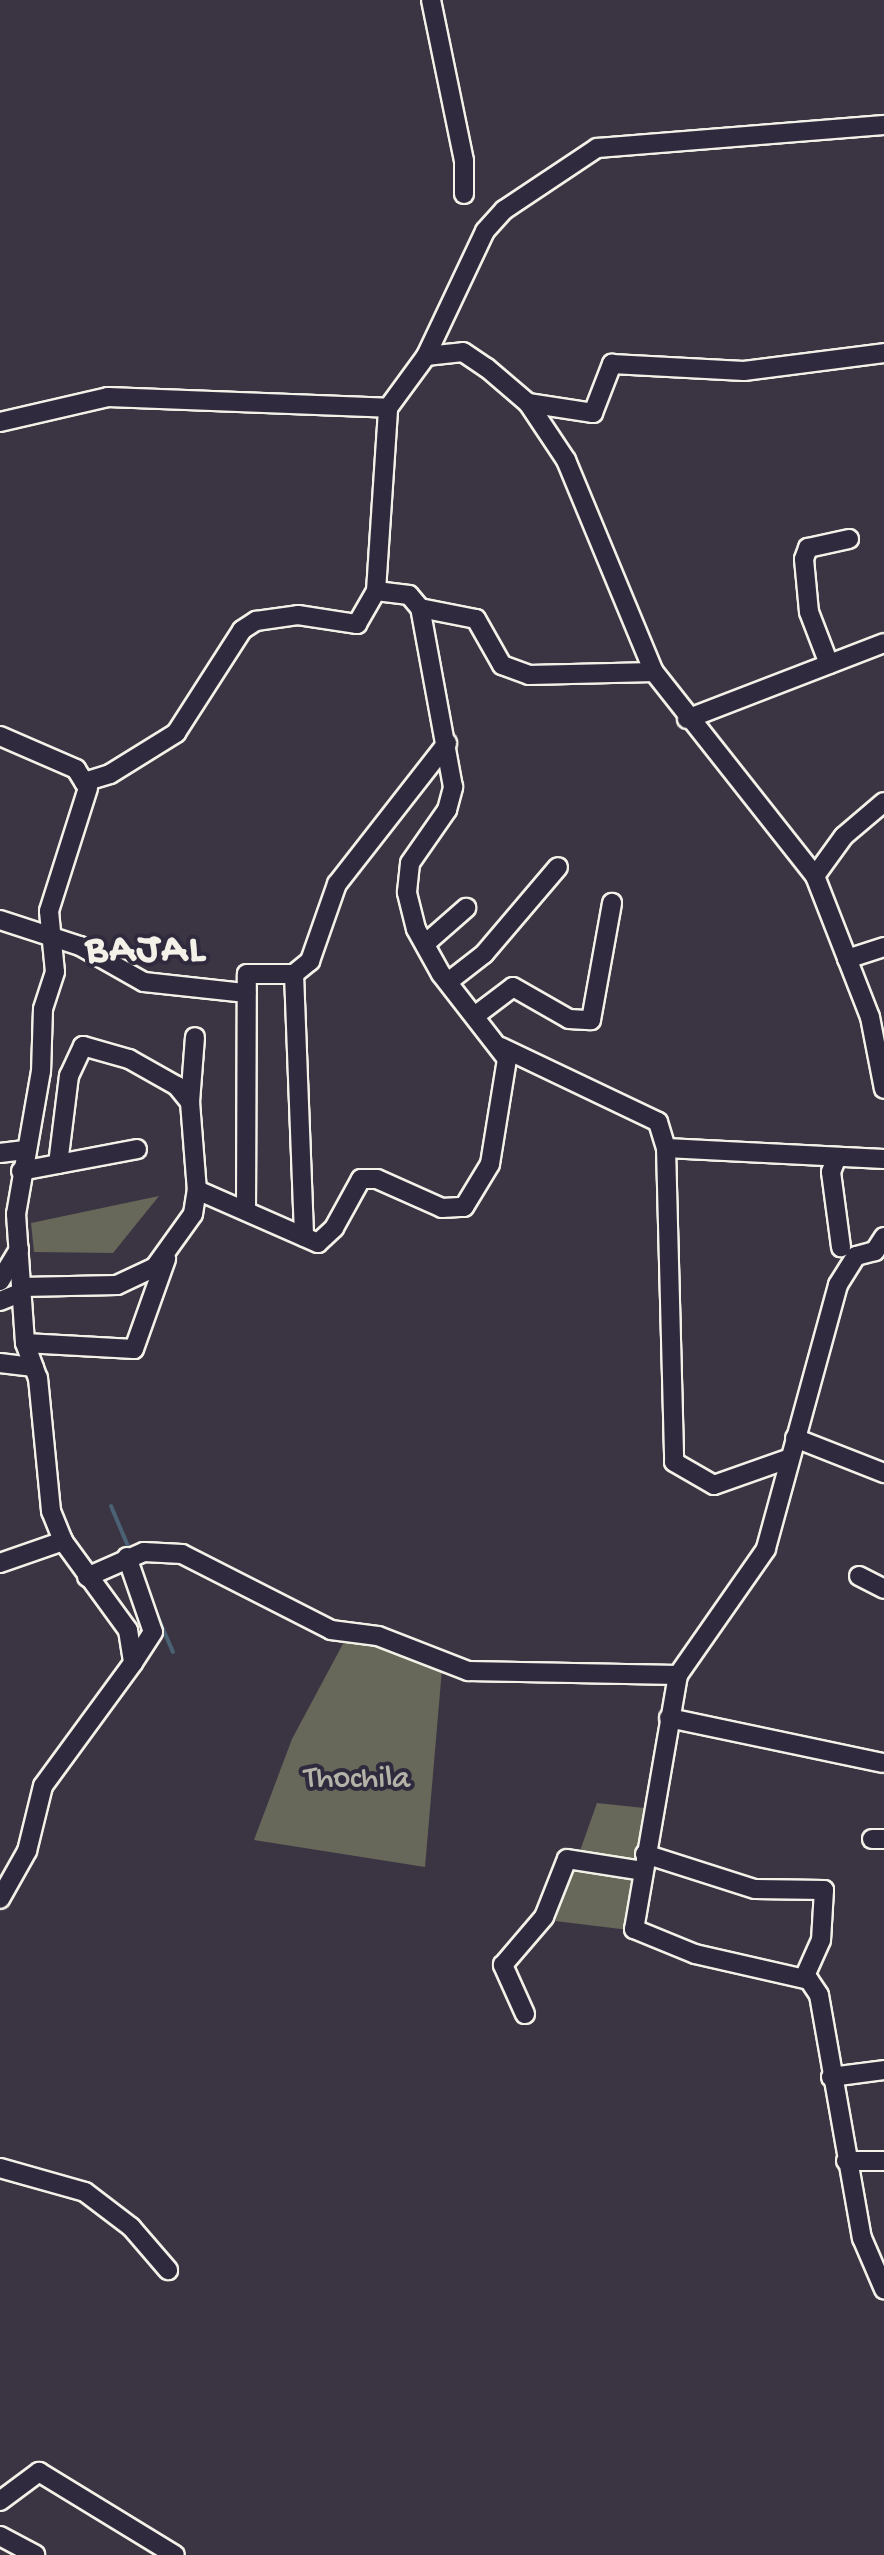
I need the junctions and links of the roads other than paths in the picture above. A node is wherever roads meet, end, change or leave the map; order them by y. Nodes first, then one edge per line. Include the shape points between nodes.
1 (432, 0) edge
2 (884, 125) edge
3 (464, 194) dead end
4 (884, 352) edge
5 (426, 356) junction
6 (528, 403) junction
7 (388, 408) junction
8 (0, 422) edge
9 (848, 539) dead end
10 (376, 591) junction
11 (420, 608) junction
12 (884, 643) edge
13 (829, 664) junction
14 (654, 672) junction
15 (688, 719) junction
16 (0, 736) edge
17 (447, 743) junction
18 (84, 782) junction
19 (884, 802) edge
20 (558, 867) dead end
21 (815, 876) junction
22 (612, 903) dead end
23 (466, 908) dead end
24 (0, 920) edge
25 (55, 936) junction
26 (425, 944) junction
27 (884, 947) edge
28 (848, 959) junction
29 (294, 974) junction
30 (448, 982) junction
31 (246, 993) junction
32 (476, 1014) junction
33 (195, 1038) dead end
34 (501, 1047) junction
35 (884, 1089) edge
36 (190, 1102) junction
37 (666, 1148) junction
38 (137, 1149) dead end
39 (24, 1150) junction
40 (0, 1153) edge
41 (836, 1157) junction
42 (884, 1160) edge
43 (58, 1164) junction
44 (21, 1171) junction
45 (197, 1190) junction
46 (246, 1211) junction
47 (304, 1237) junction
48 (884, 1237) edge
49 (172, 1243) junction
50 (841, 1247) dead end
51 (19, 1249) junction
52 (0, 1281) edge
53 (22, 1290) junction
54 (0, 1301) edge
55 (25, 1343) junction
56 (0, 1363) edge
57 (34, 1368) junction
58 (796, 1438) junction
59 (788, 1458) junction
60 (884, 1473) edge
61 (63, 1541) junction
62 (131, 1556) junction
63 (0, 1563) edge
64 (858, 1576) dead end
65 (87, 1577) junction
66 (884, 1590) edge
67 (132, 1663) junction
68 (678, 1675) junction
69 (668, 1718) junction
70 (882, 1763) edge
71 (644, 1862) junction
72 (3, 1886) edge
73 (804, 1978) junction
74 (525, 2014) dead end
75 (884, 2070) edge
76 (831, 2077) junction
77 (846, 2162) junction
78 (884, 2162) edge
79 (0, 2168) edge
80 (168, 2270) dead end
81 (884, 2289) edge
82 (0, 2501) edge
83 (0, 2536) edge
84 (35, 2555) edge
85 (176, 2555) edge

1 - 3 street via 464,161
2 - 5 street via 596,148 484,231
4 - 6 street via 744,371 612,364 593,413
5 - 6 street via 463,352
5 - 7 street
6 - 14 street via 593,514
7 - 8 street via 108,397
7 - 10 street
9 - 13 street via 808,548 804,559 809,612
10 - 11 street via 409,595
10 - 18 street via 358,624 298,615 256,620 242,630 176,733 110,774
11 - 14 street via 476,619 502,665 529,675
11 - 17 street
12 - 13 street
13 - 15 street
14 - 15 street
15 - 21 street
16 - 18 street via 76,769
17 - 26 street via 453,787 447,810 410,863 407,892
17 - 29 street via 338,884 316,954
18 - 25 street via 84,813 49,911
19 - 21 street via 844,836
20 - 30 street via 484,954
21 - 28 street
22 - 32 street via 591,1020 569,1020 513,988
23 - 26 street
24 - 25 street
25 - 31 street via 144,982
25 - 39 street via 41,1071
26 - 30 street
27 - 28 street
28 - 35 street via 870,1017
29 - 31 street via 250,970
29 - 47 street
30 - 32 street
31 - 46 street
32 - 34 street
33 - 36 street
34 - 37 street via 658,1122
34 - 47 street via 507,1059 499,1132 490,1164 464,1208 442,1208 377,1179 362,1180 334,1228 318,1243
36 - 43 street via 177,1086 129,1059 82,1046 69,1076
36 - 45 street
37 - 41 street
37 - 59 street via 674,1462 714,1485
38 - 43 street
39 - 40 street
39 - 44 street
41 - 42 street
41 - 50 street via 831,1172
43 - 44 street
44 - 51 street
45 - 46 street
45 - 49 street via 193,1214
46 - 47 street
48 - 58 street via 875,1251 856,1256 838,1285
49 - 53 street via 155,1267 117,1285
49 - 55 street via 134,1349
51 - 52 street
51 - 53 street
53 - 54 street
53 - 55 street
55 - 57 street
56 - 57 street
57 - 61 street via 51,1510
58 - 59 street
58 - 60 street
59 - 68 street via 766,1549
61 - 63 street
61 - 65 street
62 - 65 street
62 - 67 street via 153,1632
62 - 68 street via 182,1554 331,1630 378,1636 468,1670
64 - 66 street
65 - 67 street via 128,1630
67 - 72 street via 43,1786 27,1851
68 - 69 street
69 - 70 street
69 - 71 street
71 - 73 street via 634,1928 644,1937
71 - 73 street via 755,1889 824,1890 821,1940
71 - 74 street via 566,1859 544,1917 503,1965
73 - 76 street via 818,1995
75 - 76 street
76 - 77 street
77 - 78 street
77 - 81 street via 862,2238
79 - 80 street via 85,2192 131,2227
82 - 85 street via 39,2472
83 - 84 street

